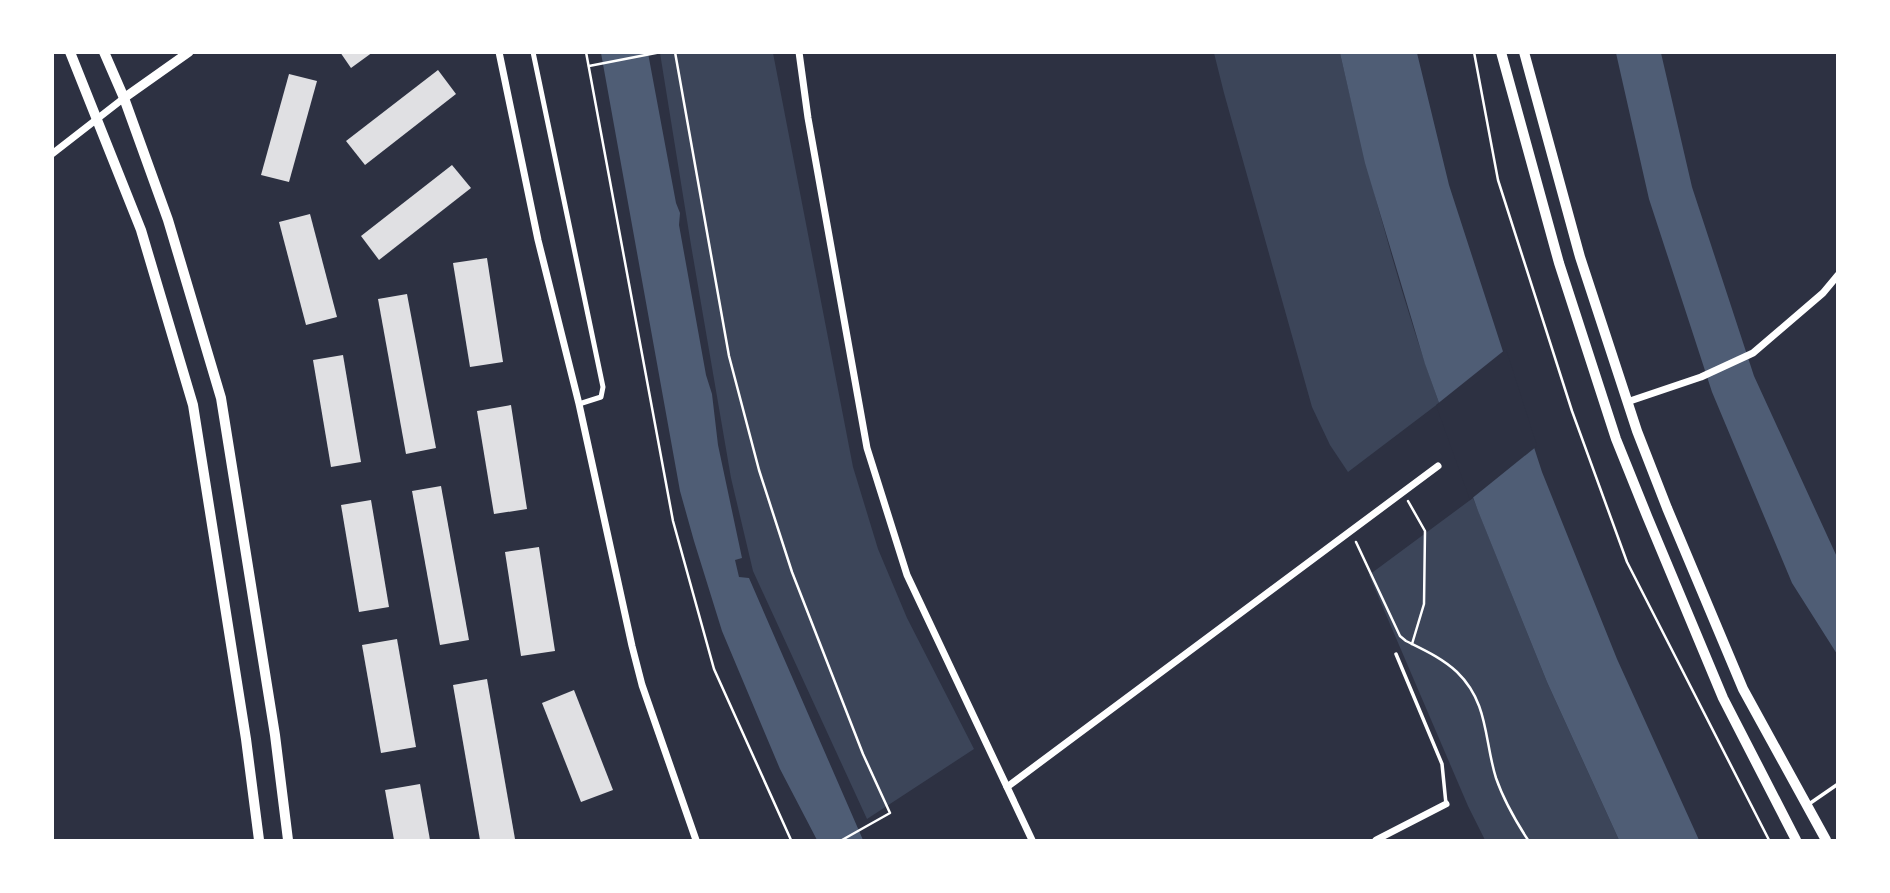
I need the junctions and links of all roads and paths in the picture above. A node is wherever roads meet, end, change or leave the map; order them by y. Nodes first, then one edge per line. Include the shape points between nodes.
1 (70, 52) edge
2 (104, 52) edge
3 (189, 52) edge
4 (499, 52) edge
5 (533, 52) edge
6 (586, 52) edge
7 (661, 52) edge
8 (675, 52) edge
9 (799, 52) edge
10 (1474, 52) edge
11 (1502, 52) edge
12 (1524, 52) edge
13 (589, 66) junction
14 (124, 98) junction
15 (97, 119) junction
16 (52, 154) edge
17 (1838, 275) edge
18 (1628, 402) junction
19 (579, 404) junction
20 (1438, 466) dead end
21 (1402, 492) junction
22 (1351, 531) junction
23 (1412, 645) junction
24 (1396, 654) dead end
25 (1838, 784) edge
26 (1007, 787) junction
27 (1446, 804) joint
28 (1807, 806) junction
29 (259, 841) edge
30 (288, 841) edge
31 (695, 841) edge
32 (791, 841) edge
33 (842, 841) edge
34 (1032, 841) edge
35 (1376, 841) edge
36 (1528, 841) edge
37 (1769, 841) edge
38 (1796, 841) edge
39 (1826, 841) edge

1 - 15 main road
2 - 14 main road
3 - 14 street
4 - 19 street via 538,240
5 - 19 street via 603,387 601,397
6 - 13 path
7 - 13 path
8 - 33 path via 729,356 759,470 792,572 890,813
9 - 26 street via 867,448 907,575
10 - 37 path via 1498,180 1572,411 1627,562
11 - 38 main road via 1559,263 1616,439 1723,698
12 - 18 main road via 1580,257
13 - 32 path via 673,522 715,669
14 - 15 street
14 - 30 main road via 168,220 221,398
15 - 16 street
15 - 29 main road via 141,230 193,405
17 - 18 street via 1754,353
18 - 28 main road via 1743,689
19 - 31 street via 642,685
20 - 21 street
21 - 22 street
21 - 23 path via 1425,531 1424,604
22 - 23 path via 1400,636
22 - 26 street
23 - 36 path via 1446,663 1470,688 1483,713 1495,775
24 - 27 lane via 1442,764
25 - 28 lane
26 - 34 street
27 - 35 street
28 - 39 main road

